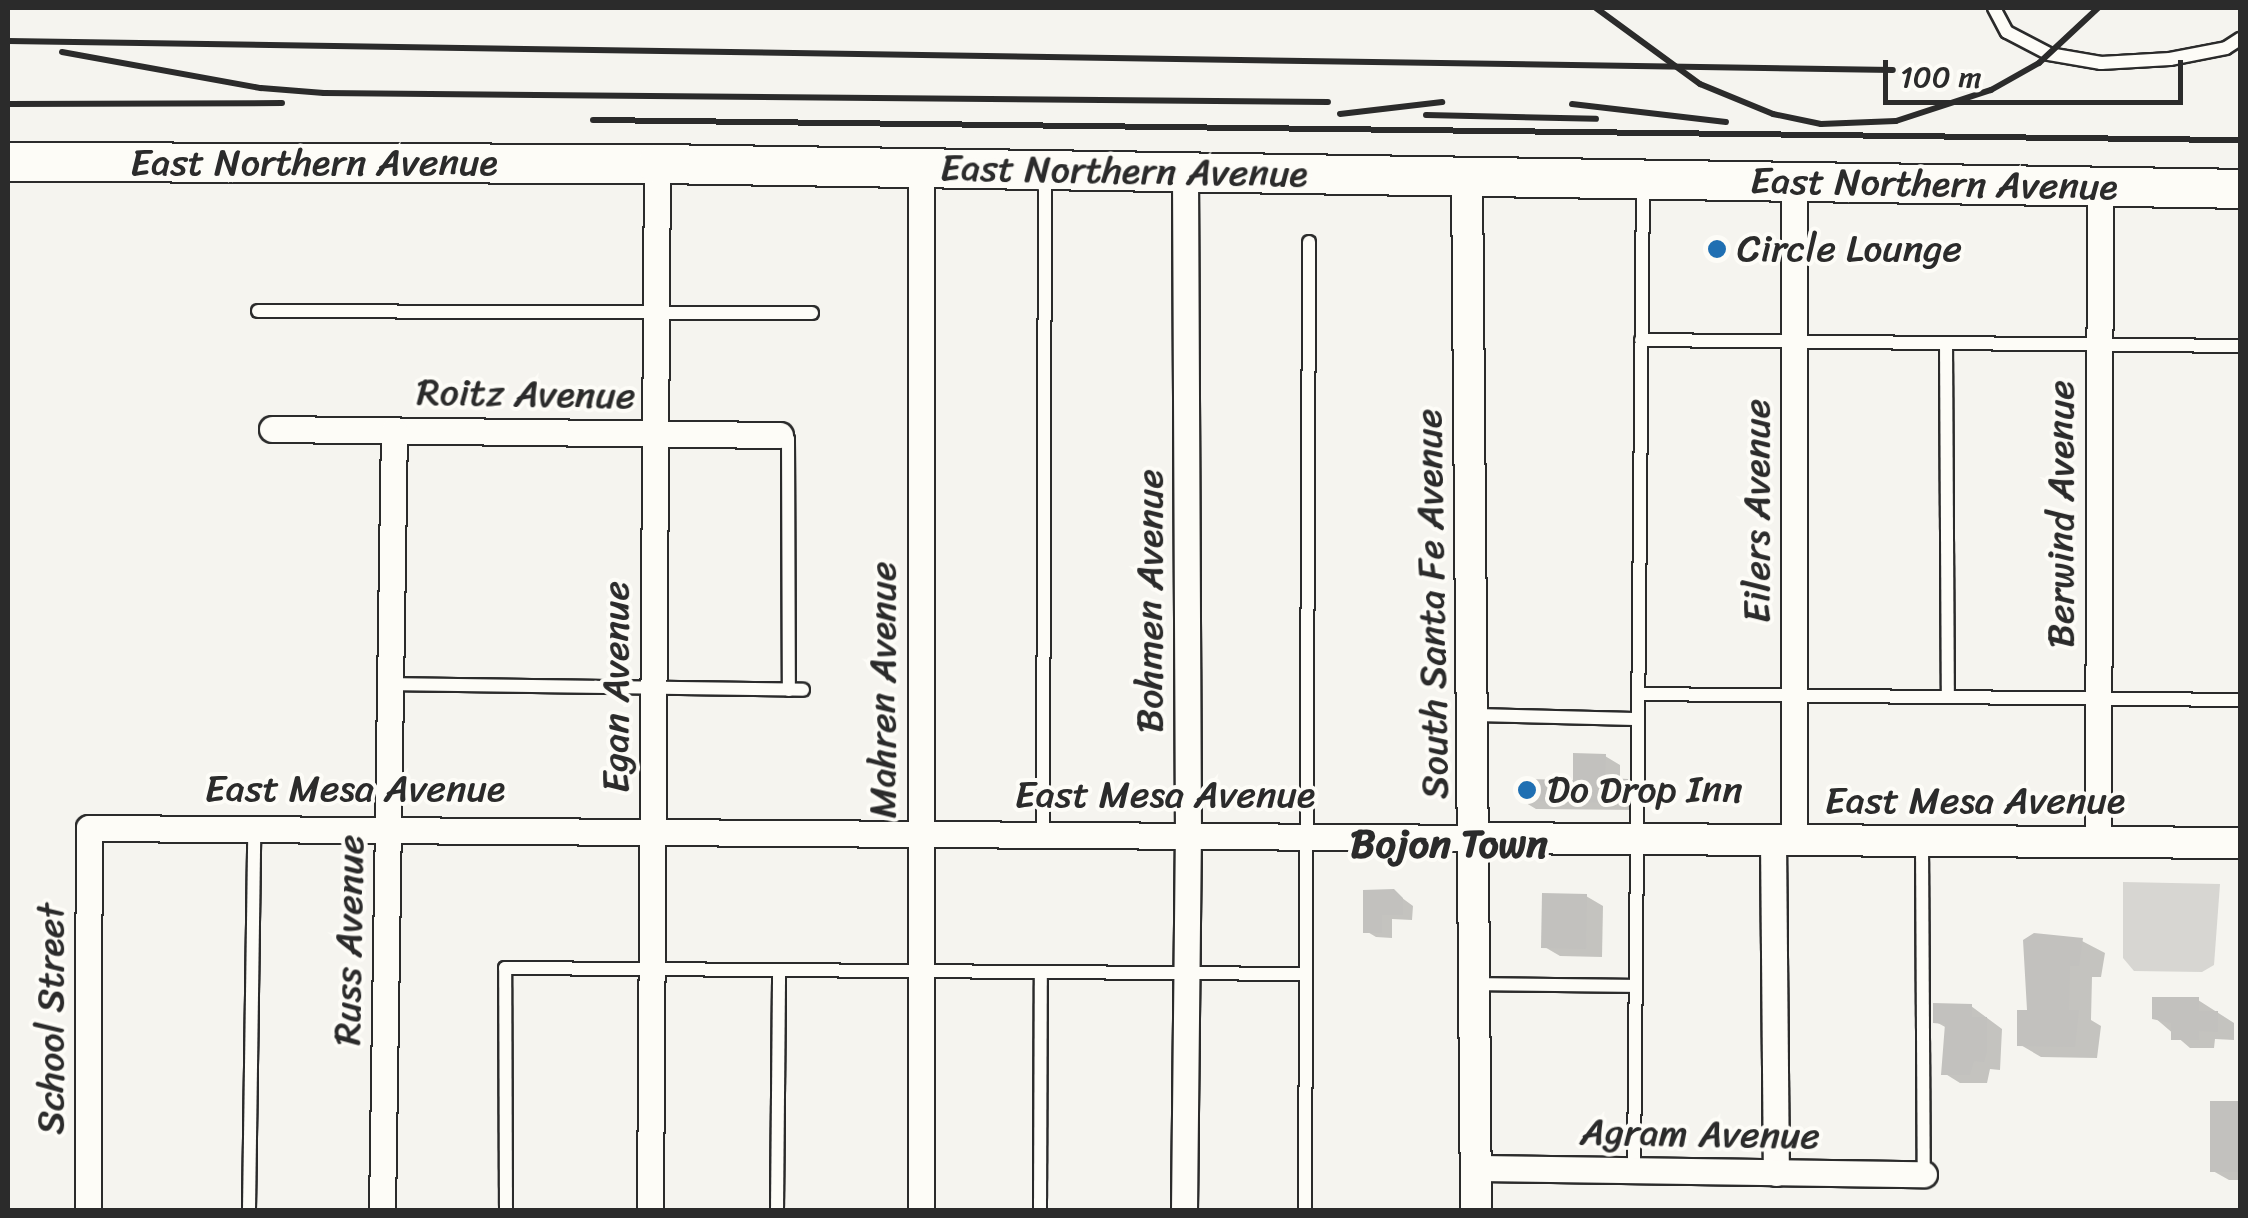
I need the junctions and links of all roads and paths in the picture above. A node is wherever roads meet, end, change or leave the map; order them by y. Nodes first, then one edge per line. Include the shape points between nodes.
1 (1994, 8) edge
2 (2240, 39) edge
3 (8, 162) edge
4 (657, 164) junction
5 (920, 169) junction
6 (1045, 170) junction
7 (1186, 171) junction
8 (1467, 176) junction
9 (1643, 179) junction
10 (1794, 181) junction
11 (2100, 187) junction
12 (2240, 189) edge
13 (1309, 242) dead end
14 (258, 310) dead end
15 (656, 312) junction
16 (812, 313) dead end
17 (1641, 340) junction
18 (1794, 342) junction
19 (1946, 343) junction
20 (2100, 344) junction
21 (2240, 346) edge
22 (272, 429) dead end
23 (394, 430) junction
24 (655, 434) junction
25 (780, 435) joint
26 (390, 684) junction
27 (653, 688) junction
28 (1794, 693) junction
29 (1638, 694) junction
30 (1948, 696) junction
31 (2098, 698) junction
32 (2240, 700) edge
33 (1473, 715) junction
34 (1638, 719) junction
35 (89, 828) joint
36 (254, 828) junction
37 (388, 830) junction
38 (652, 832) junction
39 (920, 834) junction
40 (1043, 834) junction
41 (1188, 836) junction
42 (1306, 836) junction
43 (1474, 838) junction
44 (1637, 839) junction
45 (1783, 840) junction
46 (1922, 841) junction
47 (2098, 842) junction
48 (2240, 843) edge
49 (651, 969) junction
50 (779, 970) junction
51 (920, 972) junction
52 (1041, 974) junction
53 (1306, 974) junction
54 (1186, 976) junction
55 (1474, 984) junction
56 (1636, 986) junction
57 (1475, 1168) junction
58 (1634, 1171) junction
59 (1776, 1173) junction
60 (1924, 1174) joint
61 (88, 1210) edge
62 (249, 1210) edge
63 (382, 1210) edge
64 (506, 1210) edge
65 (650, 1210) edge
66 (777, 1210) edge
67 (921, 1210) edge
68 (1040, 1210) edge
69 (1184, 1210) edge
70 (1304, 1210) edge
71 (1476, 1210) edge

1 - 2 lane via 2008,32 2049,54 2101,63 2170,59
3 - 4 main road, East Northern Avenue
4 - 5 main road, East Northern Avenue
4 - 15 street, Egan Avenue
5 - 6 main road, East Northern Avenue
5 - 39 street, Mahren Avenue
6 - 7 main road, East Northern Avenue
6 - 40 lane
7 - 8 main road, East Northern Avenue
7 - 41 street, Bohmen Avenue
8 - 9 main road, East Northern Avenue
8 - 33 street, South Santa Fe Avenue
9 - 10 main road, East Northern Avenue
9 - 17 lane
10 - 11 main road, East Northern Avenue
10 - 18 street, Eilers Avenue
11 - 12 main road, East Northern Avenue
11 - 20 street, Berwind Avenue
13 - 42 lane
14 - 15 lane
15 - 16 lane
15 - 24 street, Egan Avenue
17 - 18 lane
17 - 29 lane
18 - 19 lane
18 - 28 street, Eilers Avenue
19 - 20 lane
19 - 30 lane
20 - 21 lane
20 - 31 street, Berwind Avenue
22 - 23 street, Roitz Avenue
23 - 24 street, Roitz Avenue
23 - 26 street, Russ Avenue
24 - 25 street, Roitz Avenue
24 - 27 street, Egan Avenue
25 - 27 lane via 788,439 796,690
26 - 27 lane
26 - 37 street, Russ Avenue
27 - 38 street, Egan Avenue
28 - 29 lane
28 - 30 lane
28 - 45 street, Eilers Avenue
29 - 34 lane
30 - 31 lane
31 - 32 lane
31 - 47 street, Berwind Avenue
33 - 34 lane
33 - 43 street, South Santa Fe Avenue
34 - 44 lane
35 - 36 street, East Mesa Avenue
35 - 61 street, School Street
36 - 37 street, East Mesa Avenue
36 - 62 lane
37 - 38 street, East Mesa Avenue
37 - 63 street, Russ Avenue
38 - 39 street, East Mesa Avenue
38 - 49 street, Egan Avenue
39 - 40 street, East Mesa Avenue
39 - 51 street, Mahren Avenue
40 - 41 street, East Mesa Avenue
41 - 42 street, East Mesa Avenue
41 - 54 street, Bohmen Avenue
42 - 43 street, East Mesa Avenue
42 - 53 lane
43 - 44 street, East Mesa Avenue
43 - 55 street, South Santa Fe Avenue
44 - 45 street, East Mesa Avenue
44 - 56 lane
45 - 46 street, East Mesa Avenue
45 - 59 street, Eilers Avenue
46 - 47 street, East Mesa Avenue
46 - 60 lane
47 - 48 street, East Mesa Avenue
49 - 50 lane
49 - 64 lane via 505,968
49 - 65 street, Egan Avenue
50 - 51 lane
50 - 66 lane
51 - 52 lane
51 - 67 street, Mahren Avenue
52 - 54 lane
52 - 68 lane
53 - 54 lane
53 - 70 lane
54 - 69 street, Bohmen Avenue
55 - 56 lane
55 - 57 street, South Santa Fe Avenue
56 - 58 lane
57 - 58 street, Agram Avenue
57 - 71 street, South Santa Fe Avenue
58 - 59 street, Agram Avenue
59 - 60 street, Agram Avenue

